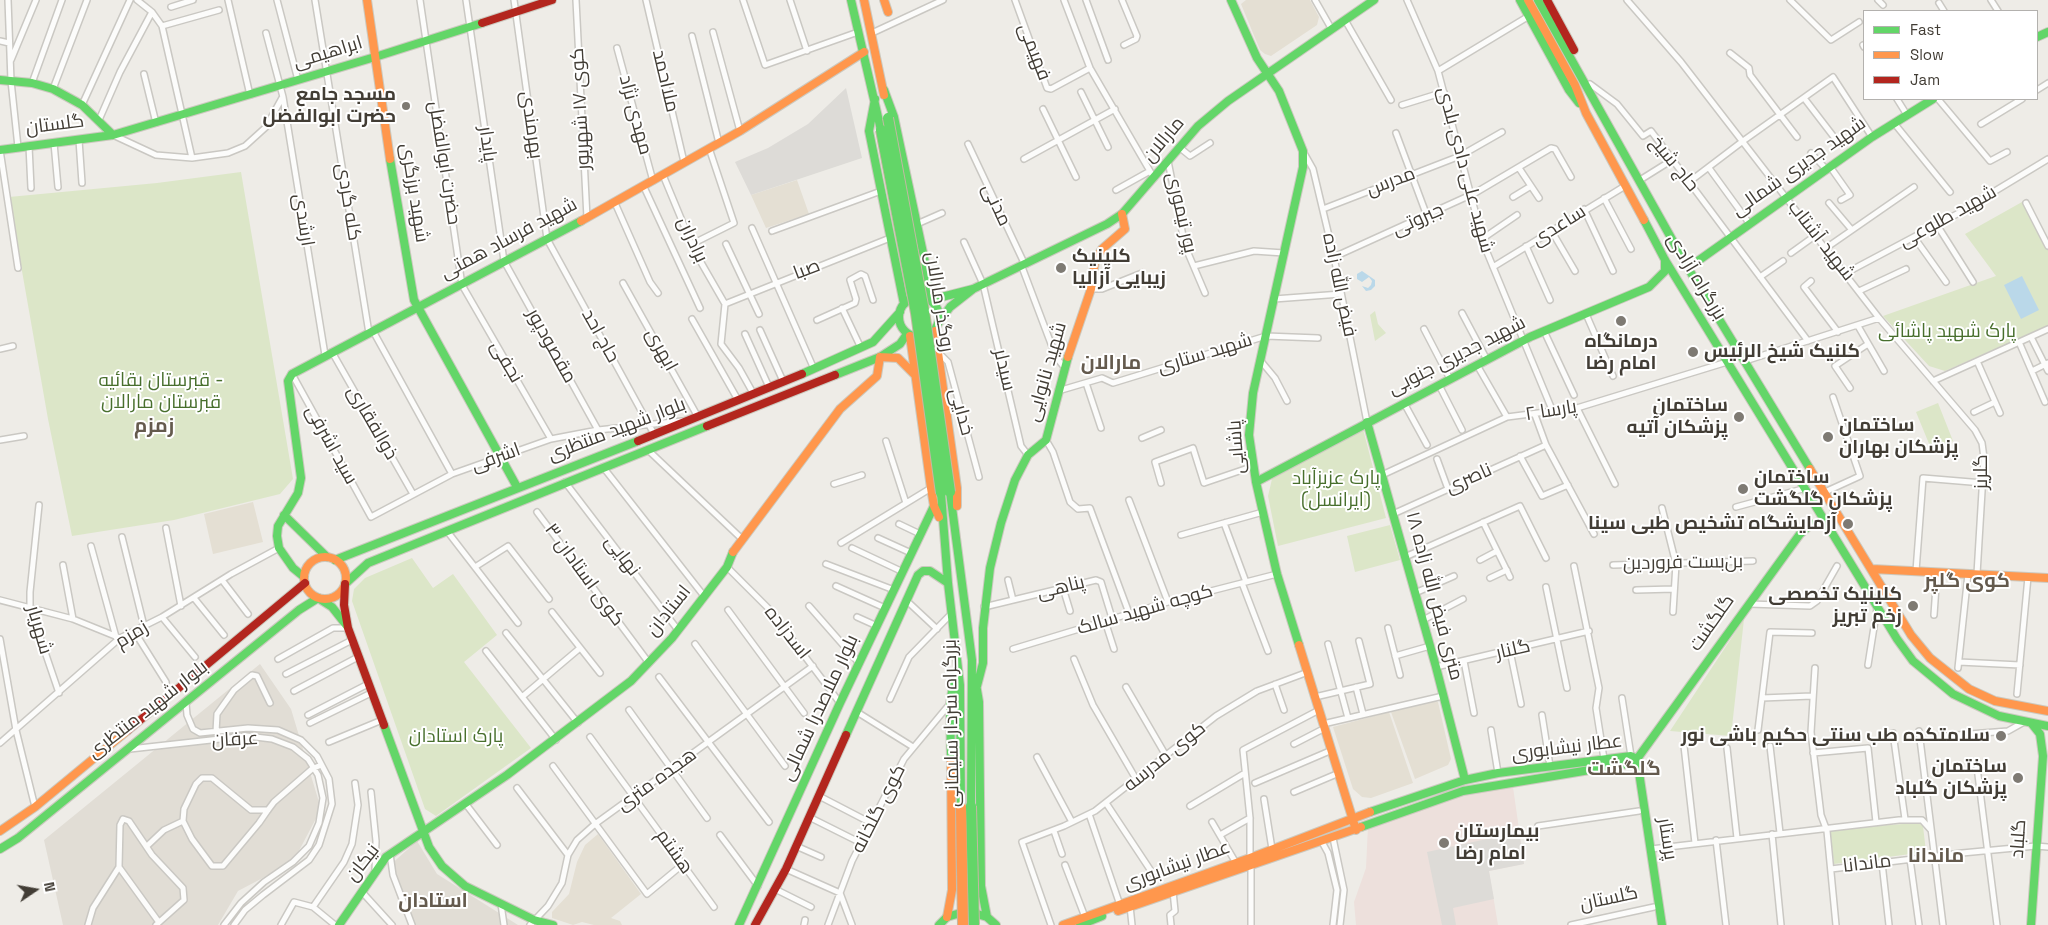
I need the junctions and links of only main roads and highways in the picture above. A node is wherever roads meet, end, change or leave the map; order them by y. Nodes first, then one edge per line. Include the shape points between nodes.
1 (367, 0) edge
2 (850, 0) edge
3 (864, 0) edge
4 (884, 0) edge
5 (1231, 0) edge
6 (1374, 0) edge
7 (1520, 0) edge
8 (1528, 0) edge
9 (1538, 0) edge
10 (1547, 0) edge
11 (546, 1) edge
12 (888, 12) dead end
13 (864, 52) junction
14 (375, 57) junction
15 (1267, 74) junction
16 (0, 80) edge
17 (884, 90) junction
18 (875, 99) junction
19 (1931, 100) edge
20 (1599, 105) junction
21 (1586, 112) junction
22 (114, 135) junction
23 (0, 150) edge
24 (1122, 214) junction
25 (1664, 260) junction
26 (925, 262) junction
27 (1688, 268) junction
28 (896, 270) junction
29 (973, 289) junction
30 (930, 300) junction
31 (418, 306) junction
32 (902, 308) junction
33 (937, 326) junction
34 (909, 335) junction
35 (873, 342) junction
36 (880, 356) junction
37 (941, 373) junction
38 (915, 375) junction
39 (776, 384) junction
40 (781, 398) junction
41 (1367, 422) junction
42 (568, 468) junction
43 (569, 481) junction
44 (1256, 482) junction
45 (517, 486) junction
46 (945, 493) junction
47 (468, 506) junction
48 (934, 506) junction
49 (284, 515) junction
50 (474, 520) junction
51 (942, 521) junction
52 (1826, 521) junction
53 (954, 525) junction
54 (331, 559) junction
55 (1872, 569) junction
56 (2048, 578) edge
57 (305, 580) junction
58 (948, 583) junction
59 (345, 584) junction
60 (318, 598) junction
61 (348, 628) junction
62 (972, 660) junction
63 (956, 662) junction
64 (977, 688) junction
65 (2048, 711) edge
66 (2028, 723) junction
67 (2048, 726) edge
68 (2046, 753) edge
69 (1633, 760) junction
70 (1465, 780) junction
71 (966, 806) junction
72 (1353, 817) junction
73 (1356, 830) junction
74 (0, 831) edge
75 (423, 832) junction
76 (0, 849) edge
77 (1250, 862) junction
78 (981, 886) junction
79 (952, 890) junction
80 (1125, 906) junction
81 (1082, 921) edge
82 (532, 922) edge
83 (940, 923) edge
84 (994, 923) edge
85 (339, 925) edge
86 (552, 925) edge
87 (739, 925) edge
88 (755, 925) edge
89 (963, 925) edge
90 (974, 925) edge
91 (1063, 925) edge
92 (1657, 925) edge
93 (1662, 925) edge
94 (2031, 925) edge

1 - 14 main road, شهید برزگری
2 - 13 main road
3 - 17 main road
4 - 12 main road
5 - 15 main road, پاشایی
6 - 15 main road, مارالان
7 - 21 main road via 1569,90
8 - 21 main road, بزرگراه آزادی via 1575,85
9 - 20 main road, بزرگراه آزادی
10 - 20 main road
11 - 14 main road, ابراهیمی
13 - 18 main road
13 - 31 main road, شهید فرساد همتی via 740,131 616,203
14 - 22 main road, ابراهیمی
14 - 31 main road, شهید برزگری via 414,300
15 - 24 main road, مارالان via 1198,126 1152,175
15 - 44 main road, پاشایی via 1279,91 1303,151 1303,167 1253,393 1249,435
16 - 22 main road via 53,89 82,105
17 - 26 main road via 894,117
17 - 46 main road, روگذر مارالان, bridge via 924,311
18 - 28 main road via 869,131
18 - 46 main road, روگذر مارالان, bridge via 916,313
19 - 27 main road, شهید جدیری شمالی via 1872,137
20 - 27 main road, بزرگراه آزادی
21 - 25 main road, بزرگراه آزادی
22 - 23 main road, گلستان
24 - 29 main road, مارالان
24 - 64 main road, شهید نانوایی via 1125,229 1102,249 1095,261 1091,289 1064,367 1046,440 1028,455 1001,523 984,607 983,663
25 - 41 main road, شهید جدیری جنوبی via 1665,271 1649,287 1524,341
25 - 52 main road, بزرگراه آزادی
26 - 28 main road via 910,272
26 - 30 main road
27 - 55 main road, بزرگراه آزادی
28 - 32 main road
29 - 30 main road
29 - 33 main road via 950,306
30 - 32 main road via 914,298
30 - 33 main road via 938,311
31 - 45 main road, شهید برزگری
31 - 49 main road, شهید فرساد همتی via 292,374 288,381 301,478 298,493
32 - 34 main road via 900,324
32 - 35 main road, بلوار شهید منتظری
33 - 34 main road via 923,337
33 - 37 main road
34 - 36 main road, بلوار شهید منتظری
34 - 38 main road
35 - 36 main road
35 - 39 main road, بلوار شهید منتظری
36 - 38 main road via 898,358
36 - 40 main road, بلوار شهید منتظری
36 - 75 main road, استادان via 877,376 840,410 742,539 730,556 727,567 678,630 631,681 556,740
37 - 38 main road via 925,369
37 - 53 main road via 957,488
38 - 48 main road
39 - 40 main road
39 - 42 main road, بلوار شهید منتظری via 694,419 651,429
40 - 43 main road, بلوار شهید منتظری
41 - 44 main road, شهید جدیری جنوبی
41 - 70 main road, ۱۸ متری فیض الله زاده
42 - 43 main road
42 - 45 main road, بلوار شهید منتظری
43 - 50 main road, بلوار شهید منتظری
44 - 72 main road, پاشایی via 1277,574
45 - 47 main road, بلوار شهید منتظری
46 - 51 main road, بزرگراه سردار سلیمانی
46 - 53 main road, بزرگراه سردار سلیمانی
47 - 50 main road
47 - 54 main road, بلوار شهید منتظری
48 - 51 main road
48 - 87 main road, بلوار ملاصدرا شمالی
49 - 54 main road
49 - 57 main road via 278,526 279,548
50 - 59 main road, بلوار شهید منتظری via 368,563
51 - 58 main road, بزرگراه سردار سلیمانی
52 - 66 main road, بزرگراه آزادی via 1913,661 1932,679 1976,707
52 - 69 main road, گلگشت via 1810,525 1800,534
53 - 62 main road, بزرگراه سردار سلیمانی
54 - 57 main road via 314,560 309,565
54 - 59 main road via 344,570
55 - 56 main road
55 - 65 main road, بزرگراه آزادی via 1911,635 1951,676 1995,701
57 - 60 main road via 308,589
57 - 74 main road, بلوار شهید منتظری via 35,807
58 - 63 main road, بزرگراه سردار سلیمانی
58 - 88 main road, بلوار ملاصدرا شمالی via 936,573 924,571 918,575 786,869
59 - 60 main road via 337,595
59 - 61 main road
60 - 61 main road via 332,607
60 - 76 main road, بلوار شهید منتظری via 18,838
61 - 75 main road
62 - 64 main road
62 - 71 main road, بزرگراه سردار سلیمانی
63 - 71 main road, بزرگراه سردار سلیمانی
63 - 79 main road via 950,704
64 - 78 main road
66 - 67 main road, بزرگراه آزادی
66 - 68 main road, گلباد via 2040,734
68 - 94 main road, گلباد
69 - 70 main road, عطار نیشابوری via 1550,766
69 - 73 main road, عطار نیشابوری via 1471,789
69 - 92 main road, پرستار
69 - 93 main road, پرستار
70 - 72 main road, عطار نیشابوری
71 - 89 main road, بزرگراه سردار سلیمانی, bridge
71 - 90 main road, بزرگراه سردار سلیمانی, bridge
72 - 73 main road, پاشایی
72 - 77 main road, عطار نیشابوری via 1272,849
73 - 77 main road, عطار نیشابوری
75 - 82 main road via 442,866 465,886
75 - 85 main road, نیکان via 390,854
77 - 80 main road, عطار نیشابوری
77 - 80 main road, عطار نیشابوری via 1236,863
78 - 79 main road via 966,895
78 - 84 main road
79 - 83 main road
80 - 81 main road, عطار نیشابوری
81 - 91 main road, عطار نیشابوری
82 - 86 main road
83 - 84 main road via 967,911

